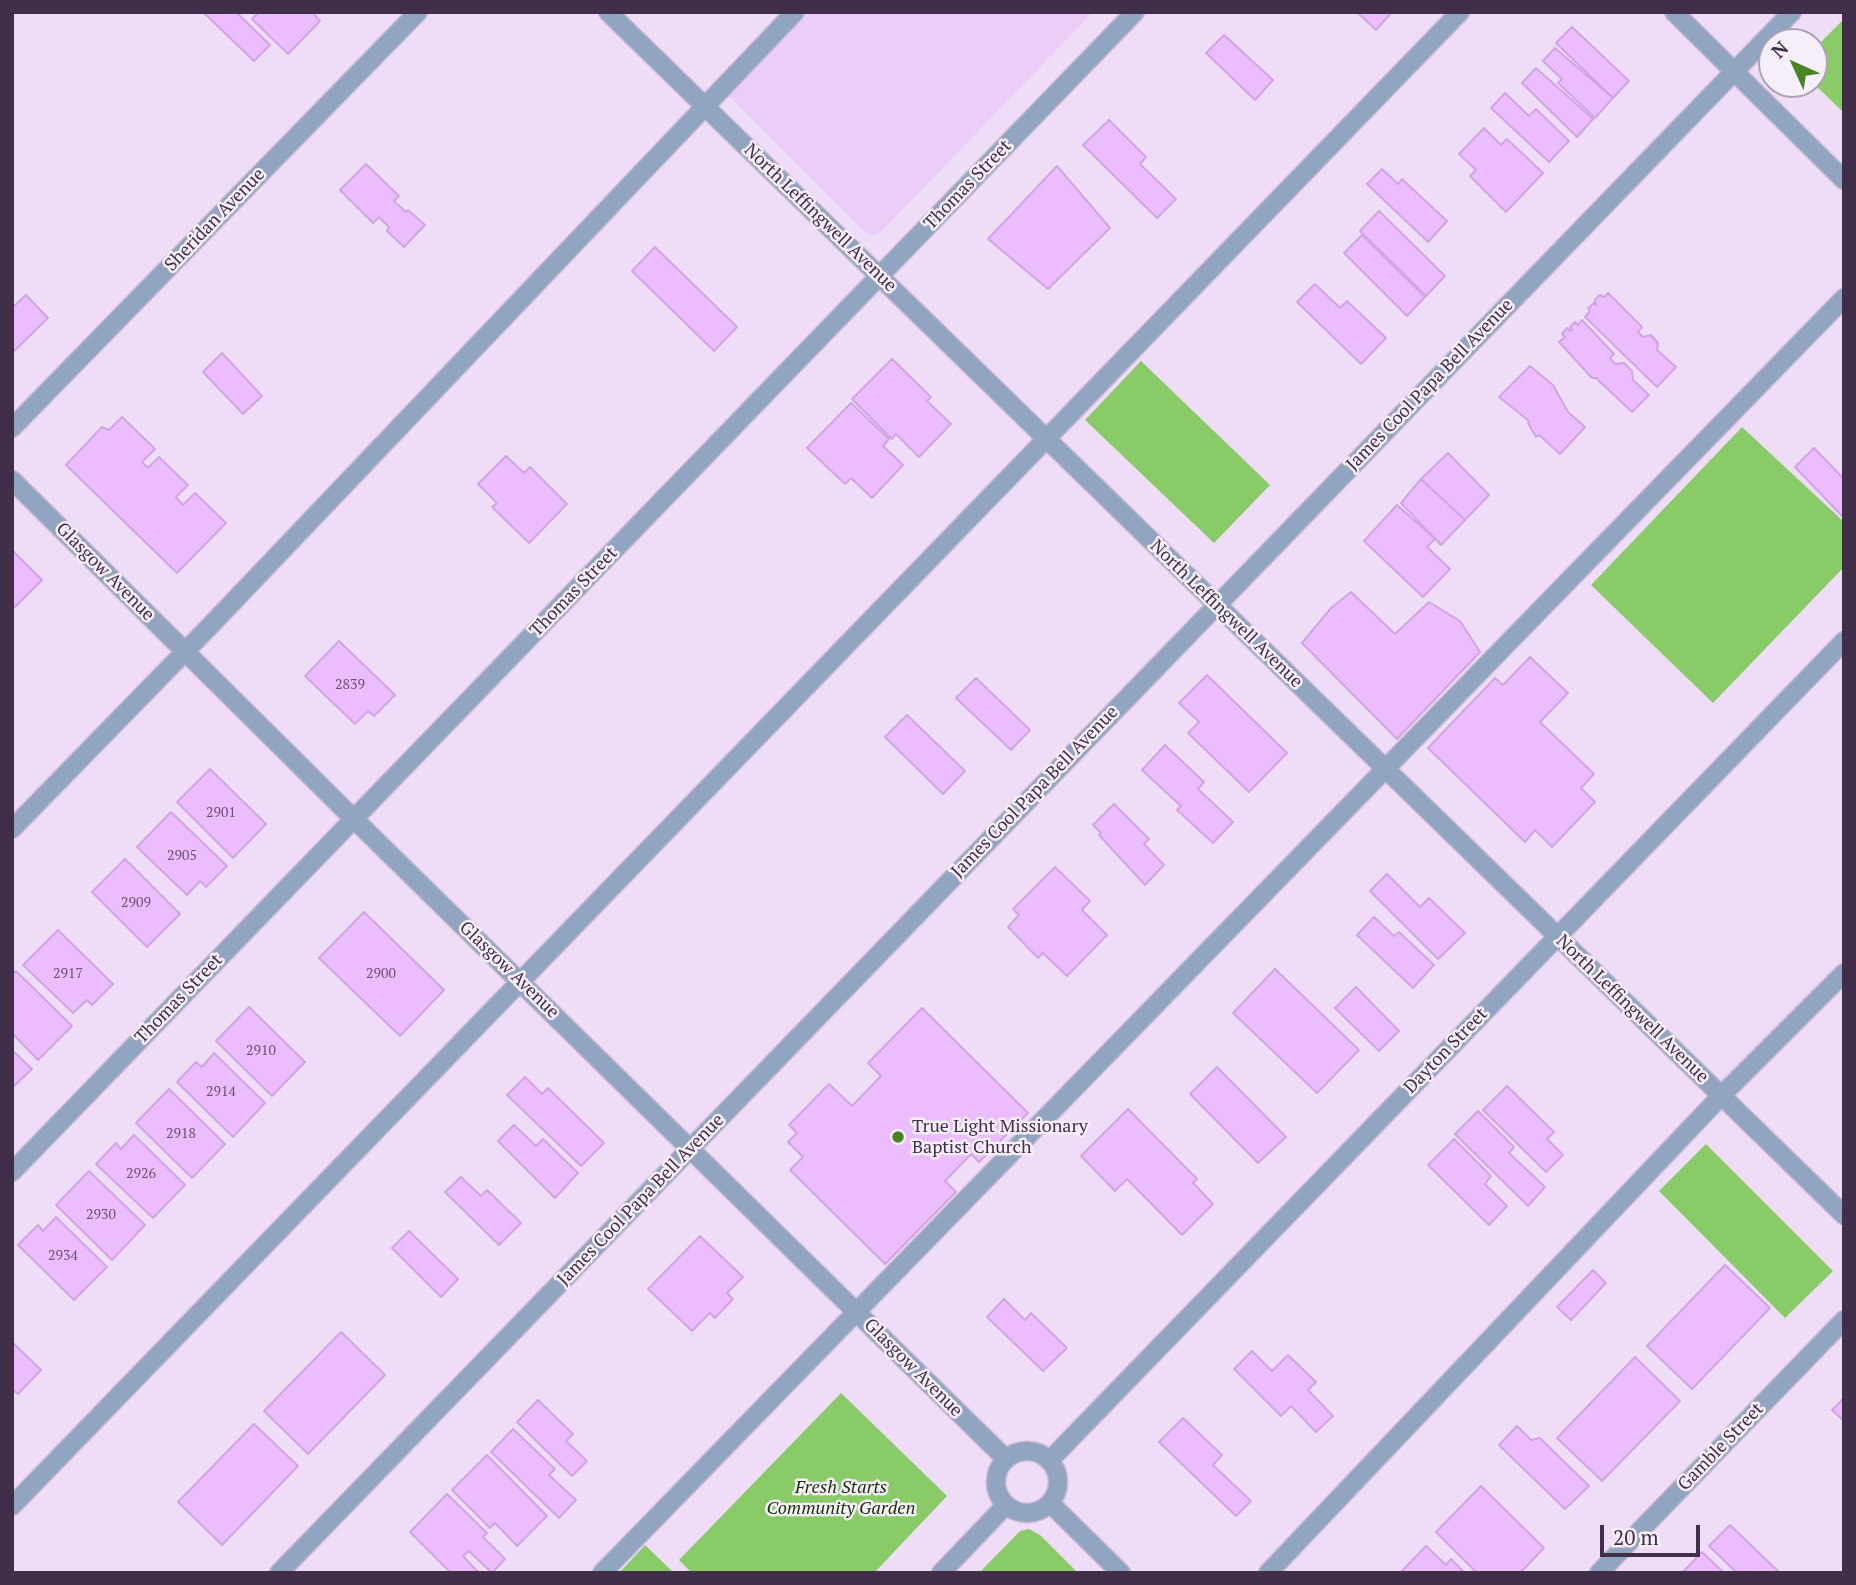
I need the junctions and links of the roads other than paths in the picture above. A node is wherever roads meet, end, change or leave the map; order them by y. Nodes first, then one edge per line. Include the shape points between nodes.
1 (418, 12) edge
2 (608, 12) edge
3 (795, 12) edge
4 (1135, 12) edge
5 (1460, 12) edge
6 (1674, 12) edge
7 (1792, 12) edge
8 (1734, 72) junction
9 (704, 106) junction
10 (1844, 180) edge
11 (879, 276) junction
12 (1844, 298) edge
13 (12, 428) edge
14 (1046, 438) junction
15 (12, 480) edge
16 (1217, 605) junction
17 (1844, 641) edge
18 (185, 652) junction
19 (1386, 770) junction
20 (354, 819) junction
21 (12, 829) edge
22 (1558, 936) junction
23 (1844, 973) edge
24 (520, 981) junction
25 (1721, 1096) junction
26 (690, 1149) junction
27 (12, 1172) edge
28 (1844, 1215) edge
29 (857, 1313) junction
30 (1844, 1320) edge
31 (1006, 1459) junction
32 (1049, 1461) junction
33 (1050, 1503) junction
34 (12, 1506) edge
35 (1006, 1506) junction
36 (279, 1573) edge
37 (602, 1573) edge
38 (941, 1573) edge
39 (1121, 1573) edge
40 (1268, 1573) edge
41 (1599, 1573) edge

1 - 13 street, Sheridan Avenue
2 - 9 street, North Leffingwell Avenue
3 - 9 street
4 - 11 street, Thomas Street
5 - 14 street
6 - 8 street
7 - 8 street, James Cool Papa Bell Avenue
8 - 10 street
8 - 16 street, James Cool Papa Bell Avenue
9 - 11 street, North Leffingwell Avenue
9 - 18 street
11 - 14 street, North Leffingwell Avenue
11 - 20 street, Thomas Street
12 - 19 street
14 - 16 street, North Leffingwell Avenue
14 - 24 street
15 - 18 street, Glasgow Avenue
16 - 19 street, North Leffingwell Avenue
16 - 26 street, James Cool Papa Bell Avenue
17 - 22 street, Dayton Street
18 - 20 street, Glasgow Avenue
18 - 21 street
19 - 22 street, North Leffingwell Avenue
19 - 29 street
20 - 24 street, Glasgow Avenue
20 - 27 street, Thomas Street
22 - 25 street, North Leffingwell Avenue
22 - 32 street, Dayton Street
23 - 25 street
24 - 26 street, Glasgow Avenue
24 - 34 street
25 - 28 street, North Leffingwell Avenue
25 - 40 street
26 - 29 street, Glasgow Avenue
26 - 36 street, James Cool Papa Bell Avenue
29 - 31 street, Glasgow Avenue
29 - 37 street
30 - 41 street, Gamble Street
31 - 32 street via 1023,1451
31 - 35 street via 996,1477 996,1488
32 - 33 street via 1058,1486
33 - 35 street via 1034,1513
33 - 39 street
35 - 38 street

